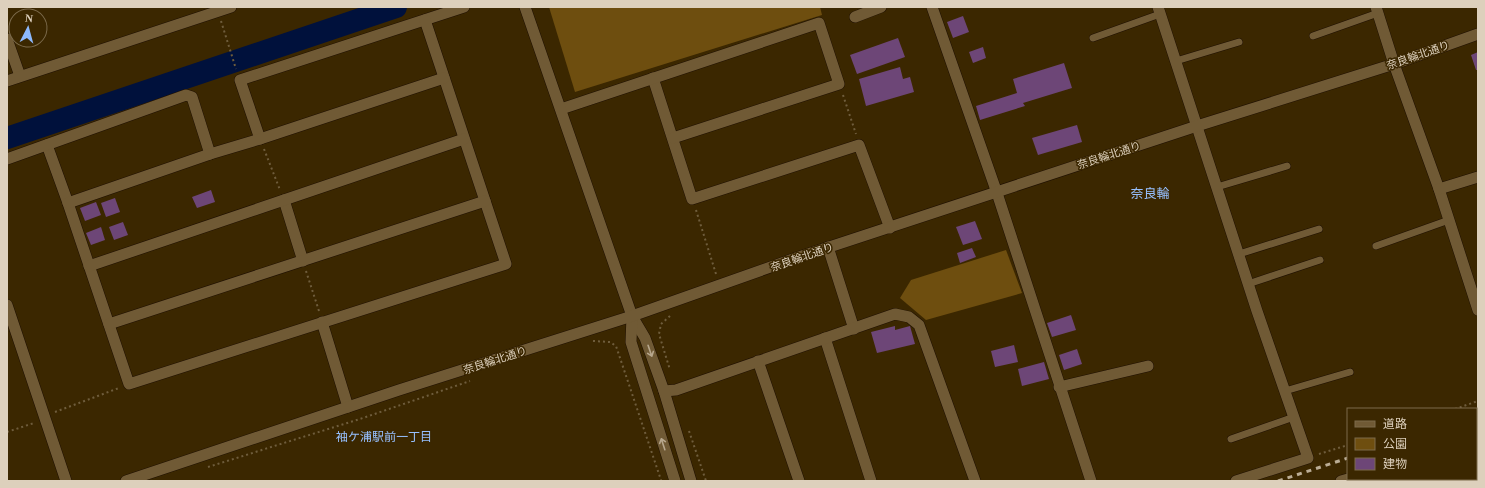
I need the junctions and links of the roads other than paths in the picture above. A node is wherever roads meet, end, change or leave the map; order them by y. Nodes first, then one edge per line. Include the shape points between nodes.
1 (231, 7) edge
2 (464, 7) edge
3 (525, 7) edge
4 (881, 7) edge
5 (932, 7) edge
6 (1377, 10) edge
7 (1159, 11) edge
8 (855, 17) dead end
9 (425, 20) junction
10 (1478, 34) edge
11 (1313, 36) dead end
12 (1093, 38) dead end
13 (7, 39) edge
14 (1239, 42) dead end
15 (1176, 61) junction
16 (1394, 64) junction
17 (20, 76) junction
18 (444, 78) junction
19 (653, 78) junction
20 (7, 81) edge
21 (561, 109) junction
22 (1197, 126) junction
23 (672, 138) junction
24 (260, 139) junction
25 (464, 139) junction
26 (46, 145) junction
27 (210, 154) junction
28 (7, 159) edge
29 (1287, 166) dead end
30 (1478, 177) edge
31 (1217, 187) junction
32 (1439, 189) junction
33 (997, 193) junction
34 (284, 200) junction
35 (485, 201) junction
36 (68, 203) junction
37 (1449, 220) junction
38 (890, 228) junction
39 (1319, 229) dead end
40 (1376, 246) dead end
41 (828, 248) junction
42 (1239, 254) junction
43 (303, 260) junction
44 (1320, 260) dead end
45 (89, 266) junction
46 (1248, 284) junction
47 (7, 306) edge
48 (1478, 310) edge
49 (632, 316) junction
50 (322, 322) junction
51 (109, 324) junction
52 (854, 329) junction
53 (825, 338) junction
54 (758, 361) junction
55 (1148, 366) dead end
56 (1350, 372) dead end
57 (1059, 387) junction
58 (664, 391) junction
59 (1285, 391) junction
60 (348, 407) junction
61 (1294, 417) junction
62 (1231, 439) dead end
63 (66, 481) edge
64 (126, 481) edge
65 (675, 481) edge
66 (691, 481) edge
67 (799, 481) edge
68 (871, 481) edge
69 (975, 481) edge
70 (1091, 481) edge
71 (1236, 481) edge

1 - 17 street
2 - 9 street
3 - 21 street
4 - 8 street
5 - 33 street
6 - 11 lane
6 - 16 street
7 - 12 lane
7 - 15 street
9 - 18 street
9 - 24 street via 240,80
10 - 16 street, 奈良輪北通り
13 - 17 street
14 - 15 lane
15 - 22 street
16 - 22 street, 奈良輪北通り
16 - 32 street
17 - 20 street
18 - 24 street
18 - 25 street
19 - 21 street
19 - 23 street
19 - 23 street via 819,23 839,84
21 - 49 street
22 - 31 street
22 - 33 street, 奈良輪北通り
23 - 38 street via 692,199 859,145
24 - 27 street
25 - 34 street
25 - 35 street
26 - 27 street via 186,95 192,97
26 - 28 street
26 - 36 street
27 - 36 street
29 - 31 lane
30 - 32 street
31 - 42 street
32 - 37 street
33 - 38 street, 奈良輪北通り
33 - 57 street
34 - 43 street
34 - 45 street
35 - 43 street
35 - 50 street via 506,264
36 - 45 street
37 - 40 lane
37 - 48 street
38 - 41 street, 奈良輪北通り
39 - 42 lane
41 - 49 street, 奈良輪北通り
41 - 52 street
42 - 46 street
43 - 51 street
44 - 46 lane
45 - 51 street
46 - 59 street
47 - 63 street
49 -> 58 street via 646,338
49 - 60 street, 奈良輪北通り
65 -> 49 street via 631,342
50 - 51 street via 129,384
50 - 60 street
52 - 53 street
52 - 69 street via 895,314 909,316 919,325
53 - 54 street
53 - 68 street
54 - 58 street via 676,390
54 - 67 street
55 - 57 street
56 - 59 lane
57 - 70 street
58 - 66 street
59 - 61 street
60 - 64 street, 奈良輪北通り
61 - 62 lane
61 - 71 street via 1308,458

